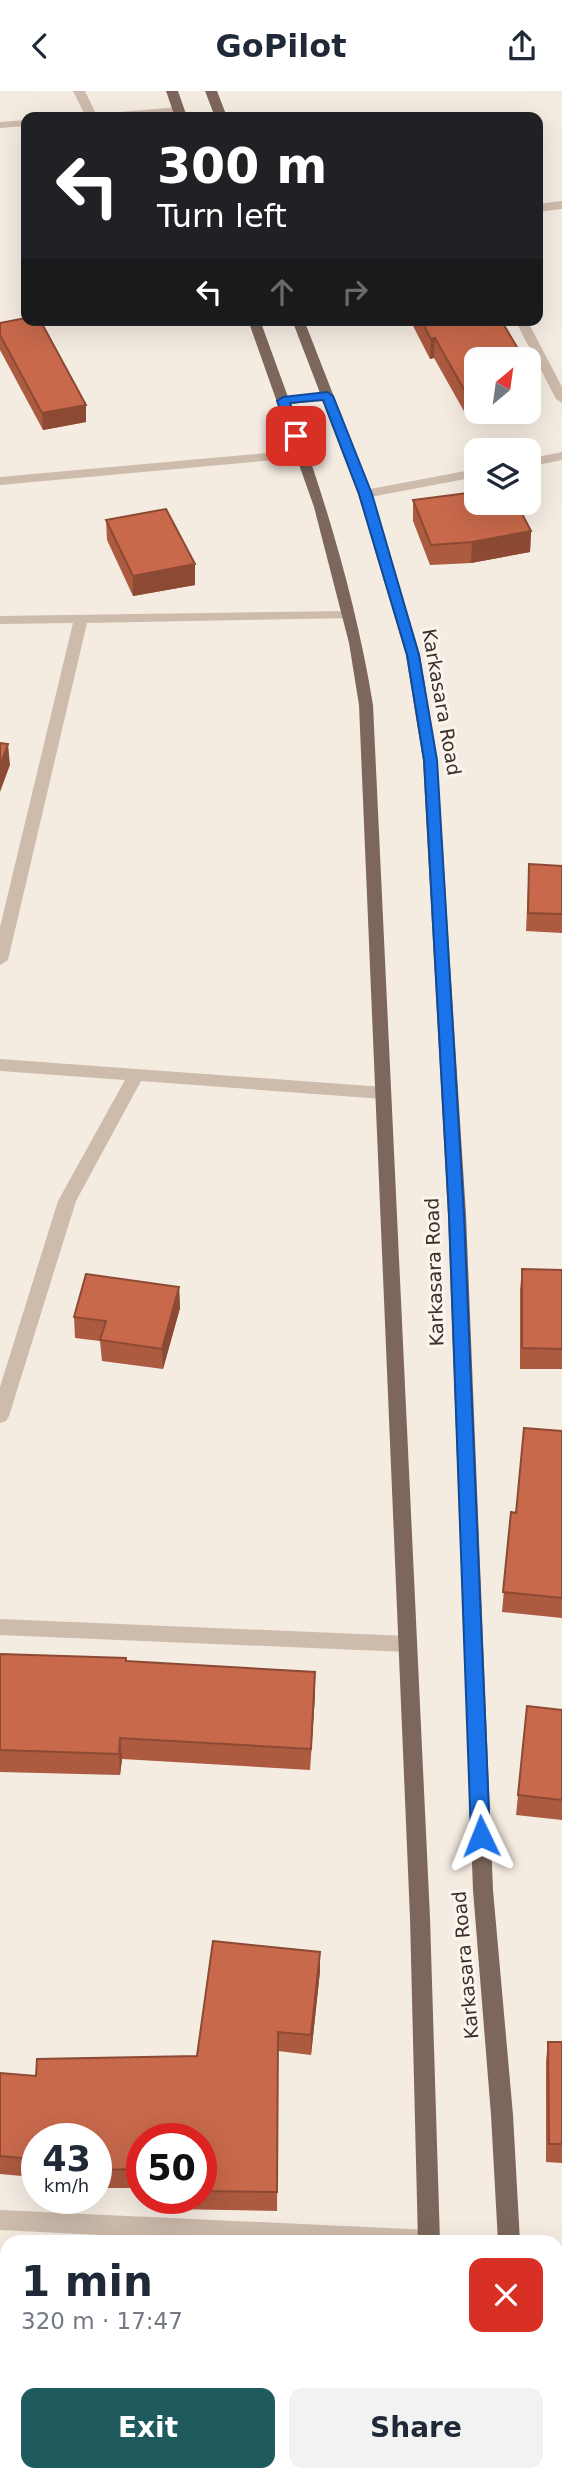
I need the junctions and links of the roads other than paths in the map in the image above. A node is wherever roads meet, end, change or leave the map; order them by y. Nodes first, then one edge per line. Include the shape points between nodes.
1 (79, 91) edge
2 (172, 91) edge
3 (211, 91) edge
4 (91, 112) edge
5 (179, 112) edge
6 (219, 112) edge
7 (21, 123) edge
8 (0, 125) edge
9 (562, 205) edge
10 (543, 207) edge
11 (256, 326) edge
12 (300, 326) edge
13 (524, 326) edge
14 (327, 396) junction
15 (562, 399) edge
16 (283, 401) junction
17 (302, 454) junction
18 (562, 456) edge
19 (541, 460) edge
20 (464, 475) edge
21 (0, 481) edge
22 (365, 494) junction
23 (349, 615) junction
24 (81, 619) junction
25 (0, 620) edge
26 (0, 960) edge
27 (0, 1065) edge
28 (136, 1075) junction
29 (383, 1093) junction
30 (0, 1416) edge
31 (0, 1627) edge
32 (407, 1644) junction
33 (0, 2220) edge
34 (306, 2235) edge
35 (429, 2235) edge
36 (509, 2235) edge

1 - 4 street
2 - 5 main road
3 - 6 main road
7 - 8 street
9 - 10 street
11 - 16 main road, Karkasara Road
12 - 14 main road, Karkasara Road
13 - 15 street
14 - 16 main road
14 - 22 main road, Karkasara Road
16 - 17 main road, Karkasara Road
17 - 21 street
17 - 23 main road, Karkasara Road
18 - 19 street
20 - 22 street
22 - 36 main road, Karkasara Road via 413,655 430,760 457,1215 483,1890
23 - 24 street
23 - 29 main road, Karkasara Road via 366,705
24 - 25 street
24 - 26 street
27 - 28 street
28 - 29 street
28 - 30 street via 67,1201
29 - 32 main road, Karkasara Road
31 - 32 street
32 - 35 main road, Karkasara Road
33 - 34 street

